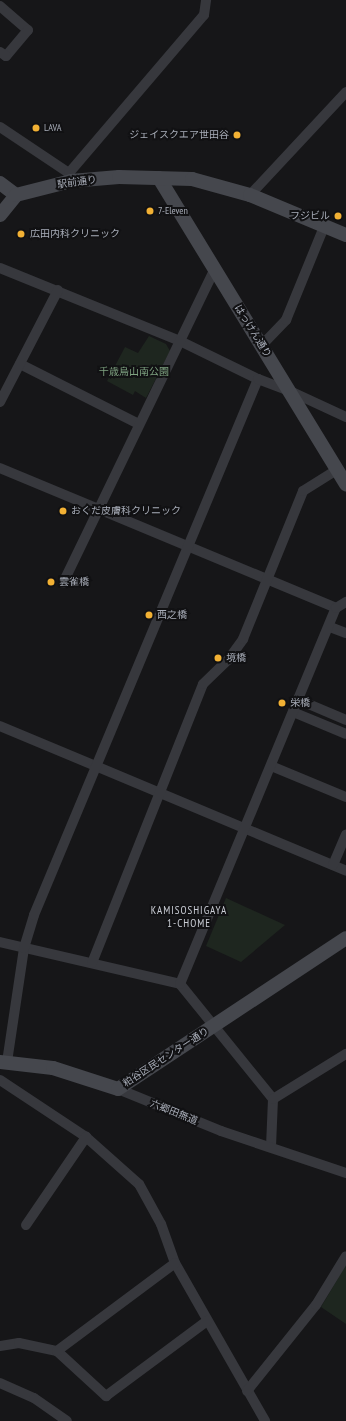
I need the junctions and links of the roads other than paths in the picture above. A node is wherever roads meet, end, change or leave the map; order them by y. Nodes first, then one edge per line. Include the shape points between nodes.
1 (206, 0) edge
2 (0, 6) edge
3 (0, 52) edge
4 (346, 92) edge
5 (0, 127) edge
6 (70, 177) junction
7 (159, 178) junction
8 (0, 183) edge
9 (16, 195) junction
10 (250, 195) junction
11 (0, 215) edge
12 (324, 227) junction
13 (346, 234) edge
14 (0, 268) edge
15 (215, 269) junction
16 (58, 290) junction
17 (180, 341) junction
18 (262, 344) junction
19 (20, 364) junction
20 (258, 379) junction
21 (291, 392) junction
22 (0, 402) edge
23 (346, 417) edge
24 (139, 424) junction
25 (0, 468) edge
26 (337, 470) junction
27 (346, 484) edge
28 (98, 509) junction
29 (190, 545) junction
30 (270, 580) junction
31 (63, 583) dead end
32 (346, 602) edge
33 (336, 608) junction
34 (330, 626) junction
35 (346, 633) edge
36 (299, 700) junction
37 (294, 712) junction
38 (346, 720) edge
39 (0, 726) edge
40 (346, 734) edge
41 (271, 766) junction
42 (97, 768) junction
43 (162, 792) junction
44 (346, 797) edge
45 (245, 829) junction
46 (346, 835) edge
47 (333, 865) junction
48 (346, 871) edge
49 (346, 938) edge
50 (0, 942) edge
51 (24, 948) junction
52 (92, 963) junction
53 (180, 984) junction
54 (214, 1026) junction
55 (346, 1054) edge
56 (4, 1062) edge
57 (0, 1080) edge
58 (118, 1089) junction
59 (273, 1099) junction
60 (86, 1137) junction
61 (270, 1147) junction
62 (346, 1173) edge
63 (26, 1225) dead end
64 (346, 1256) edge
65 (175, 1263) junction
66 (207, 1321) junction
67 (0, 1346) edge
68 (57, 1351) junction
69 (0, 1384) edge
70 (247, 1391) junction
71 (67, 1421) edge
72 (265, 1421) edge

1 - 6 street via 204,15
2 - 3 street via 28,30 6,56
4 - 10 street
5 - 6 street
6 - 7 street, 駅前通り
6 - 9 street, 駅前通り
7 - 10 street, 駅前通り via 192,179
7 - 15 street, はっけん通り
8 - 9 street
9 - 11 street
10 - 12 street, 駅前通り
12 - 13 street, 駅前通り
12 - 18 street via 286,320
14 - 16 street
15 - 17 street
15 - 18 street, はっけん通り
16 - 17 street
16 - 19 street
17 - 20 street
17 - 24 street
18 - 21 street, はっけん通り
19 - 22 street
19 - 24 street
20 - 21 street
20 - 29 street
21 - 23 street
21 - 26 street, はっけん通り
24 - 28 street
25 - 28 street
26 - 27 street, はっけん通り
26 - 30 street via 303,491
28 - 29 street
28 - 31 street
29 - 30 street
29 - 42 street
30 - 33 street
30 - 43 street via 243,639 228,660 204,684
32 - 33 street
33 - 34 street
34 - 35 street
34 - 36 street
36 - 37 street
36 - 38 street
37 - 40 street
37 - 41 street
39 - 42 street
41 - 44 street
41 - 45 street
42 - 43 street
42 - 51 street via 34,915
43 - 45 street
43 - 52 street
45 - 47 street
45 - 53 street
46 - 47 street
47 - 48 street
49 - 54 street, 粕谷区民センター通り
50 - 51 street
51 - 52 street
51 - 56 street
52 - 53 street
53 - 54 street
54 - 58 street, 粕谷区民センター通り
54 - 59 street
55 - 59 street
56 - 58 street, 六郷田無道 via 53,1068
57 - 60 street
58 - 61 street, 六郷田無道
59 - 61 street
60 - 63 street
60 - 65 street via 139,1184 161,1224
61 - 62 street, 六郷田無道
64 - 70 street via 316,1305
65 - 66 street
65 - 68 street
66 - 68 street via 106,1396
66 - 70 street
67 - 68 street via 19,1343
69 - 71 street via 34,1398
70 - 72 street

